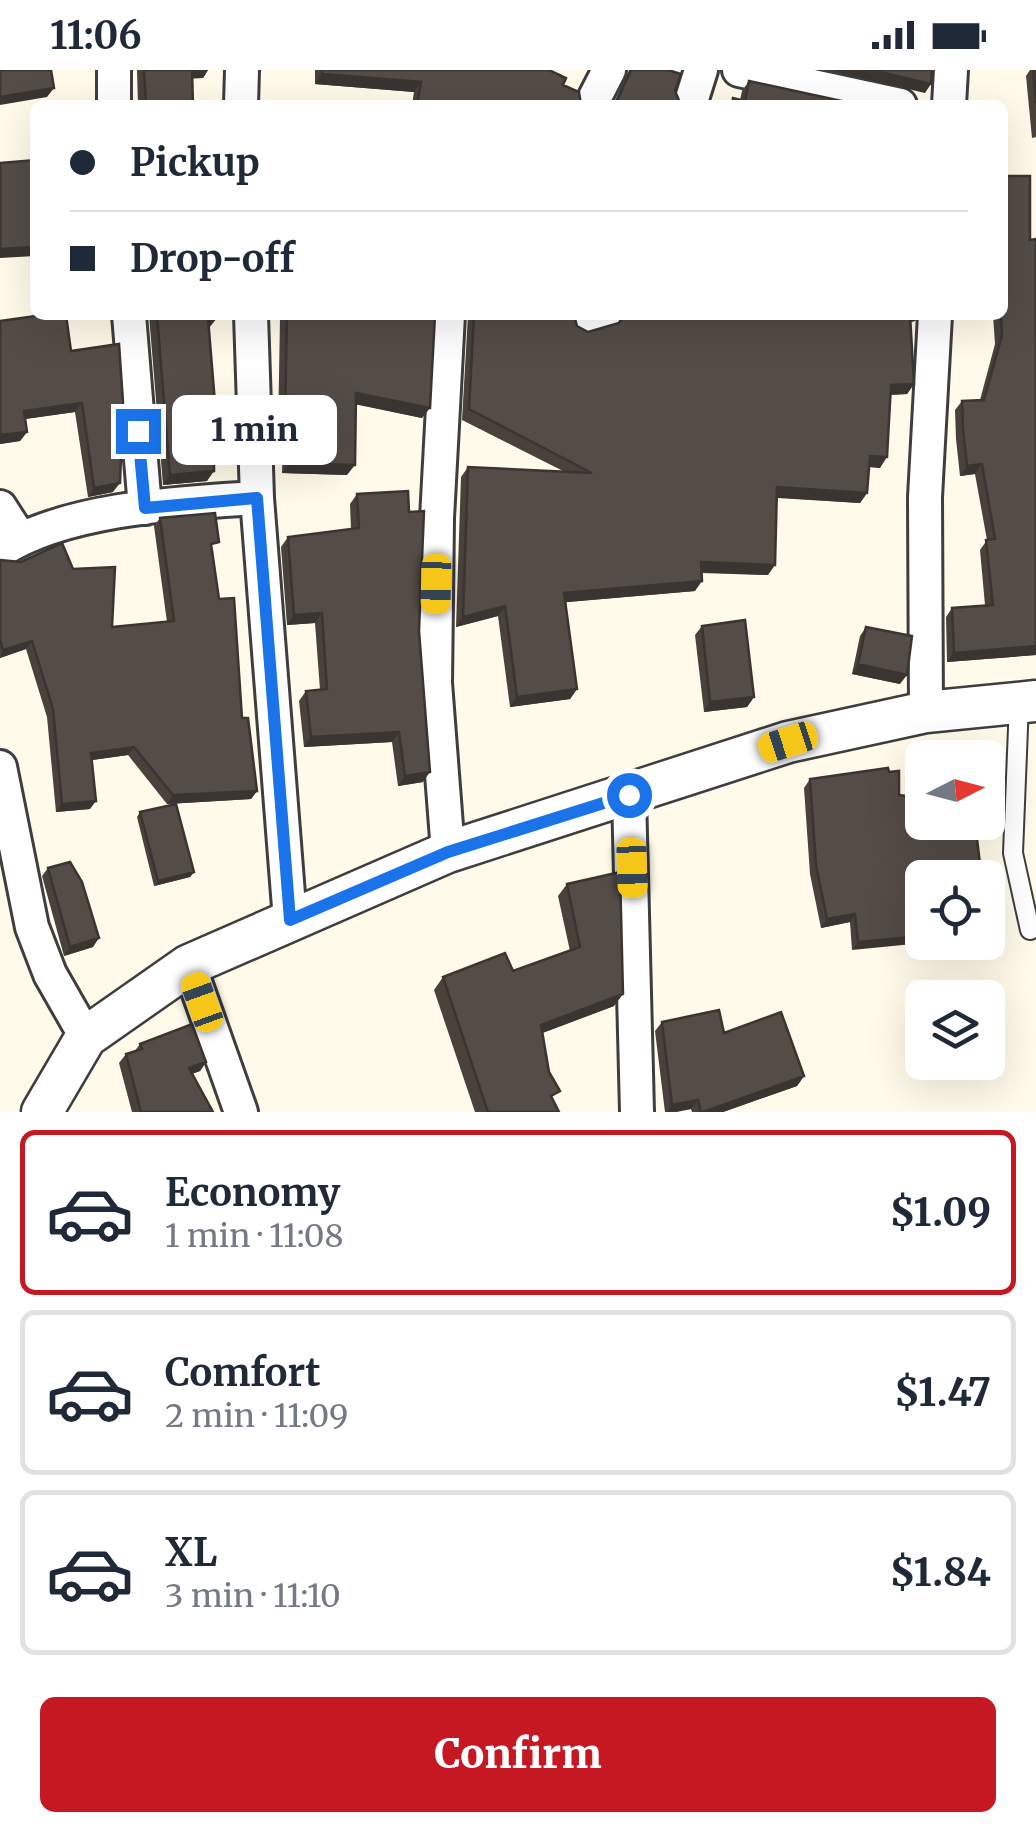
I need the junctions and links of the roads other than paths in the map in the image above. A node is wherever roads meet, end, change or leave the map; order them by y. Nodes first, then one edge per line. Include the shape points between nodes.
1 (114, 70) edge
2 (242, 70) edge
3 (610, 70) edge
4 (701, 70) edge
5 (739, 70) edge
6 (951, 70) edge
7 (114, 100) edge
8 (241, 100) edge
9 (594, 100) edge
10 (692, 100) edge
11 (877, 100) edge
12 (949, 100) edge
13 (129, 320) edge
14 (251, 320) edge
15 (448, 320) edge
16 (935, 320) edge
17 (257, 498) junction
18 (0, 507) edge
19 (145, 508) junction
20 (10, 544) edge
21 (1027, 702) edge
22 (926, 712) junction
23 (0, 766) edge
24 (629, 795) junction
25 (448, 852) junction
26 (290, 920) junction
27 (1030, 930) dead end
28 (189, 965) junction
29 (86, 1038) junction
30 (42, 1112) edge
31 (241, 1112) edge
32 (638, 1112) edge

1 - 7 street
2 - 8 street
3 - 9 street
4 - 10 street
5 - 11 street
6 - 12 street
13 - 19 street
14 - 17 street
15 - 25 street via 435,683
16 - 22 street via 925,496
17 - 19 street
17 - 26 street
18 - 20 street
19 - 20 street
21 - 22 street
21 - 27 lane via 1013,854
22 - 24 street via 788,742
23 - 29 street via 32,928
24 - 25 street
24 - 32 street
25 - 26 street
26 - 28 street
28 - 29 street
28 - 31 street
29 - 30 street

